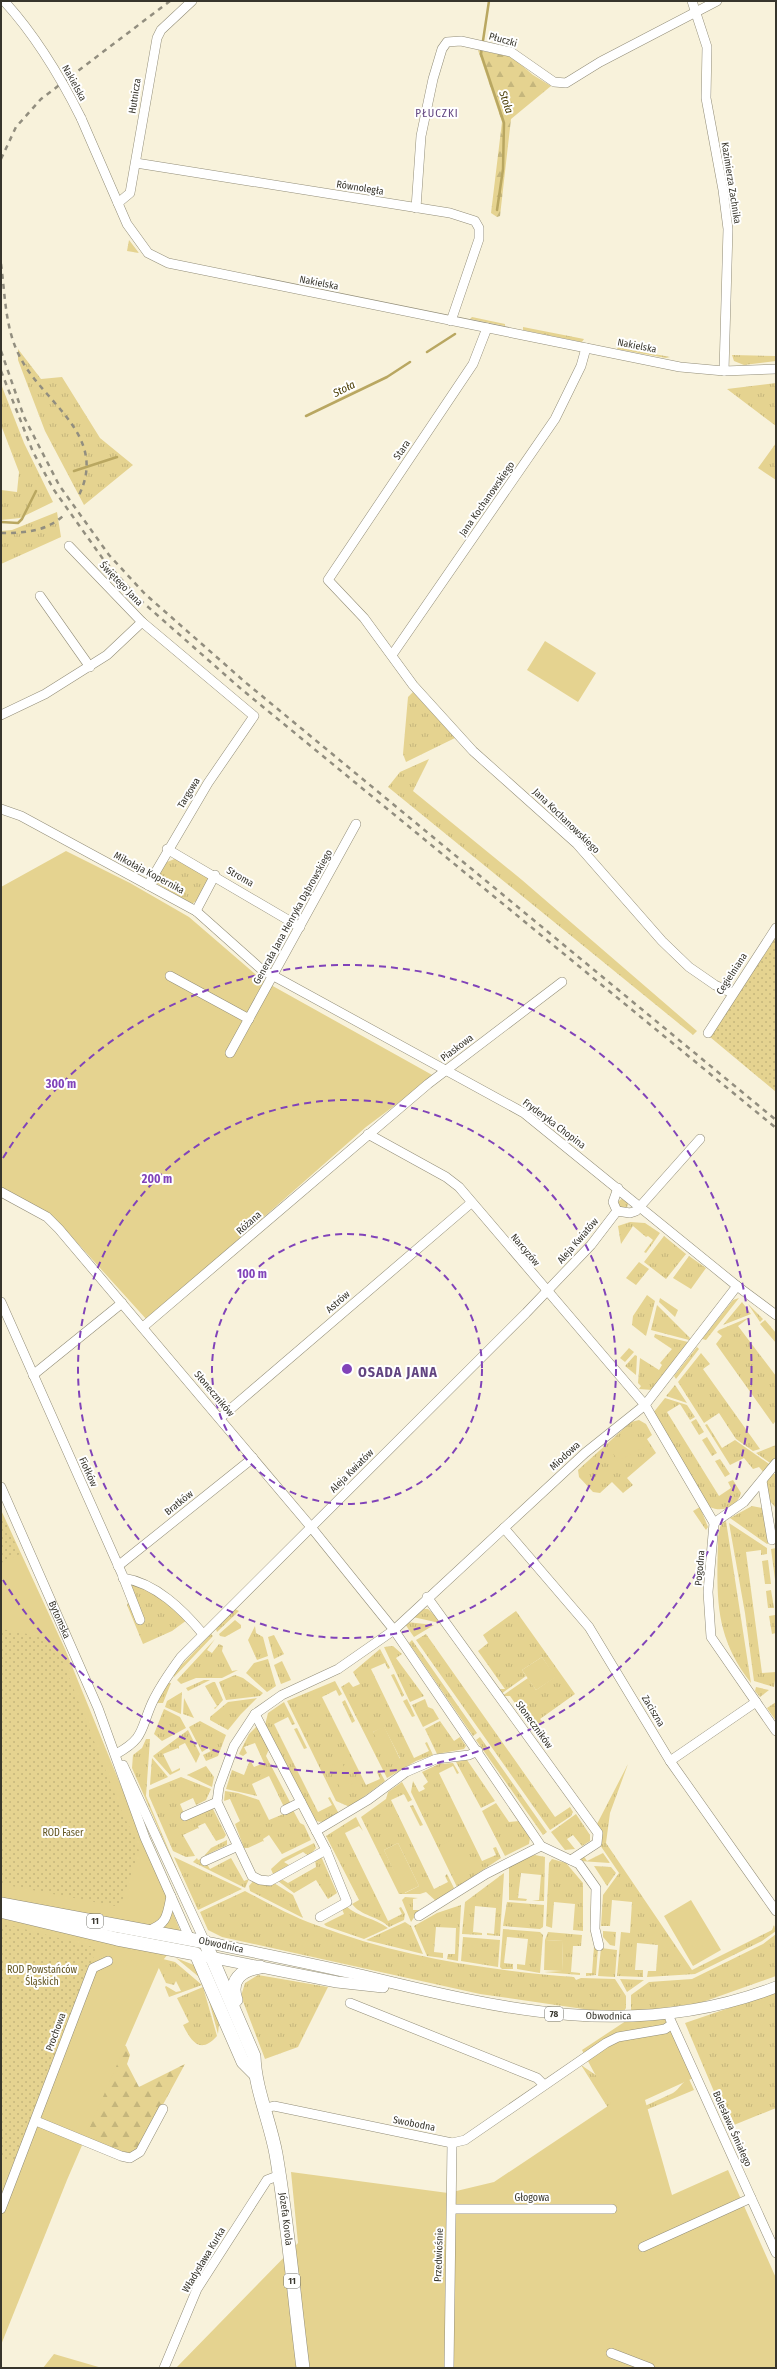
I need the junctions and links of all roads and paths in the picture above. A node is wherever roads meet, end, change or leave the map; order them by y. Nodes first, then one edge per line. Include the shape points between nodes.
1 (4, 1) edge
2 (192, 1) edge
3 (692, 1) edge
4 (717, 1) edge
5 (696, 12) junction
6 (136, 163) junction
7 (118, 203) junction
8 (416, 208) junction
9 (451, 321) junction
10 (487, 328) junction
11 (586, 348) junction
12 (776, 369) edge
13 (724, 371) junction
14 (69, 546) dead end
15 (328, 580) joint
16 (40, 596) dead end
17 (142, 622) junction
18 (392, 655) junction
19 (90, 667) junction
20 (1, 715) edge
21 (1, 809) edge
22 (356, 824) dead end
23 (167, 849) junction
24 (215, 875) junction
25 (148, 885) junction
26 (196, 911) junction
27 (300, 927) junction
28 (776, 928) edge
29 (170, 976) dead end
30 (273, 976) junction
31 (562, 982) dead end
32 (732, 993) junction
33 (249, 1019) junction
34 (708, 1033) dead end
35 (230, 1053) dead end
36 (445, 1071) junction
37 (368, 1134) junction
38 (700, 1139) dead end
39 (618, 1188) junction
40 (1, 1192) edge
41 (471, 1203) junction
42 (640, 1206) junction
43 (617, 1211) junction
44 (737, 1286) junction
45 (547, 1291) junction
46 (1, 1302) edge
47 (122, 1303) junction
48 (776, 1315) edge
49 (143, 1327) junction
50 (33, 1375) junction
51 (645, 1405) junction
52 (220, 1418) junction
53 (253, 1458) junction
54 (776, 1463) edge
55 (762, 1481) junction
56 (1, 1487) edge
57 (714, 1523) junction
58 (311, 1527) junction
59 (504, 1528) junction
60 (772, 1540) dead end
61 (118, 1566) junction
62 (123, 1578) junction
63 (427, 1597) junction
64 (140, 1620) dead end
65 (394, 1630) junction
66 (203, 1634) junction
67 (756, 1702) junction
68 (255, 1714) junction
69 (776, 1731) edge
70 (478, 1751) junction
71 (116, 1754) junction
72 (670, 1760) junction
73 (217, 1802) junction
74 (301, 1802) junction
75 (285, 1810) dead end
76 (185, 1816) dead end
77 (316, 1831) junction
78 (541, 1846) junction
79 (236, 1847) junction
80 (326, 1850) junction
81 (572, 1860) junction
82 (205, 1861) dead end
83 (171, 1896) junction
84 (1, 1904) edge
85 (1, 1911) edge
86 (776, 1911) edge
87 (419, 1916) dead end
88 (320, 1917) dead end
89 (146, 1931) junction
90 (190, 1939) junction
91 (205, 1942) junction
92 (600, 1946) dead end
93 (196, 1954) junction
94 (212, 1957) junction
95 (108, 1961) dead end
96 (260, 1967) junction
97 (776, 1987) edge
98 (440, 1994) junction
99 (350, 2003) dead end
100 (236, 2010) junction
101 (670, 2019) junction
102 (254, 2073) junction
103 (544, 2085) junction
104 (266, 2108) junction
105 (163, 2109) dead end
106 (36, 2120) junction
107 (452, 2142) junction
108 (280, 2175) junction
109 (751, 2198) junction
110 (452, 2208) junction
111 (1, 2209) edge
112 (612, 2209) dead end
113 (643, 2247) dead end
114 (776, 2253) edge
115 (611, 2354) dead end
116 (164, 2368) edge
117 (303, 2368) edge
118 (449, 2368) edge
119 (650, 2368) edge

1 - 7 street, Nakielska, bridge via 29,30 81,118
2 - 6 street, Hutnicza via 161,30 155,44
3 - 5 street, Kazimierza Zachnika
4 - 5 street, Płuczki
5 - 8 street, Płuczki via 600,62 566,83 554,82 518,56 483,45 451,41 442,49 421,136
5 - 13 street, Kazimierza Zachnika via 707,47 706,98 728,229
6 - 7 street, Hutnicza via 130,193
6 - 8 street, Równoległa
7 - 9 street, Nakielska via 127,224 142,247 151,255 168,263
8 - 9 street, Równoległa via 467,217 478,225 479,239
9 - 10 street, Nakielska
10 - 11 street, Nakielska
10 - 15 street, Stara via 473,364
11 - 13 street, Nakielska via 680,367
11 - 18 street, Jana Kochanowskiego via 581,366 555,419
12 - 13 street, Nakielska
14 - 17 street, Świętego Jana
15 - 18 street, Jana Kochanowskiego via 364,618
16 - 19 street
17 - 19 street, Świętego Jana via 107,655
17 - 23 street, Targowa via 254,716 208,782
18 - 32 street, Jana Kochanowskiego via 413,685 473,750 577,844 689,968
19 - 20 street, Świętego Jana via 45,694
21 - 25 street, Mikołaja Kopernika via 21,816
22 - 27 street, Generała Jana Henryka Dąbrowskiego
23 - 24 street, Stroma
23 - 25 street, Targowa
24 - 26 street
24 - 27 street, Stroma
25 - 26 street, Mikołaja Kopernika
26 - 30 street, Mikołaja Kopernika via 260,969
27 - 30 street, Generała Jana Henryka Dąbrowskiego
28 - 32 street, Cegielniana
29 - 33 street
30 - 33 street, Generała Jana Henryka Dąbrowskiego
30 - 36 street, Fryderyka Chopina
31 - 36 street, Piaskowa
32 - 34 street, Cegielniana
33 - 35 street, Generała Jana Henryka Dąbrowskiego
36 - 37 street, Piaskowa
36 - 39 street, Fryderyka Chopina via 524,1113
37 - 41 street, Narcyzów via 446,1177
37 - 49 street, Różana
38 - 42 street
39 - 42 street, Fryderyka Chopina
39 - 43 street via 613,1202
40 - 47 street, Słoneczników via 47,1217
41 - 45 street, Narcyzów
41 - 52 street, Astrów
42 - 43 street via 630,1213
42 - 44 street, Fryderyka Chopina
43 - 45 street, Aleja Kwiatów via 591,1245
44 - 48 street, Fryderyka Chopina
44 - 51 street, Miodowa
45 - 51 street, Narcyzów
45 - 58 street, Aleja Kwiatów
46 - 50 street, Fiołków
47 - 49 street, Słoneczników
47 - 50 street
49 - 52 street, Słoneczników
50 - 61 street, Fiołków
51 - 57 street
51 - 59 street, Miodowa via 585,1453
52 - 53 street, Słoneczników
53 - 58 street, Słoneczników
53 - 61 street, Bratków
54 - 55 street
55 - 57 street via 744,1502
55 - 60 street
56 - 71 street, Bytomska
57 - 67 street, Pogodna via 708,1592 711,1637
58 - 65 street, Słoneczników
58 - 66 street, Aleja Kwiatów
59 - 63 street, Miodowa
59 - 72 street, Zaciszna via 589,1627
61 - 62 street, Fiołków
62 - 64 street, Fiołków
62 - 66 street via 149,1586 170,1600
63 - 65 street, Miodowa
63 - 81 street, Słoneczników via 598,1833 597,1843
65 - 68 street via 338,1669 282,1695
65 - 70 street, Słoneczników
66 - 71 street, Aleja Kwiatów via 181,1657 163,1682 137,1740
67 - 69 street, Pogodna
67 - 72 street
68 - 73 street via 234,1746 219,1787
68 - 74 street
70 - 77 street via 469,1755 436,1760 406,1772 363,1804
70 - 78 street, Słoneczników
71 - 83 street, Bytomska via 143,1832
71 - 91 street, Bytomska via 126,1769
72 - 86 street, Zaciszna
73 - 76 street
73 - 79 street
74 - 75 street
74 - 77 street
77 - 80 street
78 - 81 street
78 - 87 street via 486,1874
79 - 80 street via 252,1876 265,1880 277,1878
79 - 82 street
80 - 88 street via 347,1902
81 - 92 street via 582,1868 596,1888 595,1928
83 - 89 street via 165,1921
83 - 90 street, Bytomska
84 - 89 highway, Obwodnica / 11
85 - 93 highway, Obwodnica / 11
89 - 90 highway, Obwodnica / 11
90 - 91 highway, Obwodnica / 11
90 - 93 main road, Bytomska
91 - 94 highway, Bytomska / 11
91 - 98 main road, Obwodnica / 78
93 - 94 main road, Obwodnica / 78
93 - 102 highway, Józefa Korola / 11 via 243,2062
94 - 96 main road, Obwodnica / 78
94 - 100 highway, Józefa Korola / 11
95 - 106 street, Prochowa via 93,1968
96 - 98 main road, Obwodnica / 78 via 337,1982
96 - 100 highway via 242,1972 235,1981 233,1990
97 - 101 main road, Obwodnica / 78
98 - 101 main road, Obwodnica / 78 via 561,2015
99 - 103 street via 537,2078
100 - 102 highway, Józefa Korola / 11 via 254,2056
101 - 103 street via 665,2029 618,2037
101 - 109 street, Bolesława Śmiałego
102 - 104 highway, Józefa Korola / 11
103 - 107 street via 464,2140
104 - 107 street, Swobodna via 274,2106
104 - 108 highway, Józefa Korola / 11
105 - 106 street via 140,2152 130,2158
106 - 111 street, Prochowa
107 - 110 street, Przedwiośnie
108 - 116 street, Władysława Kurka via 267,2180 197,2290
108 - 117 highway, Józefa Korola / 11
109 - 113 street
109 - 114 street, Bolesława Śmiałego
110 - 112 street, Głogowa
110 - 118 street, Przedwiośnie
115 - 119 street

